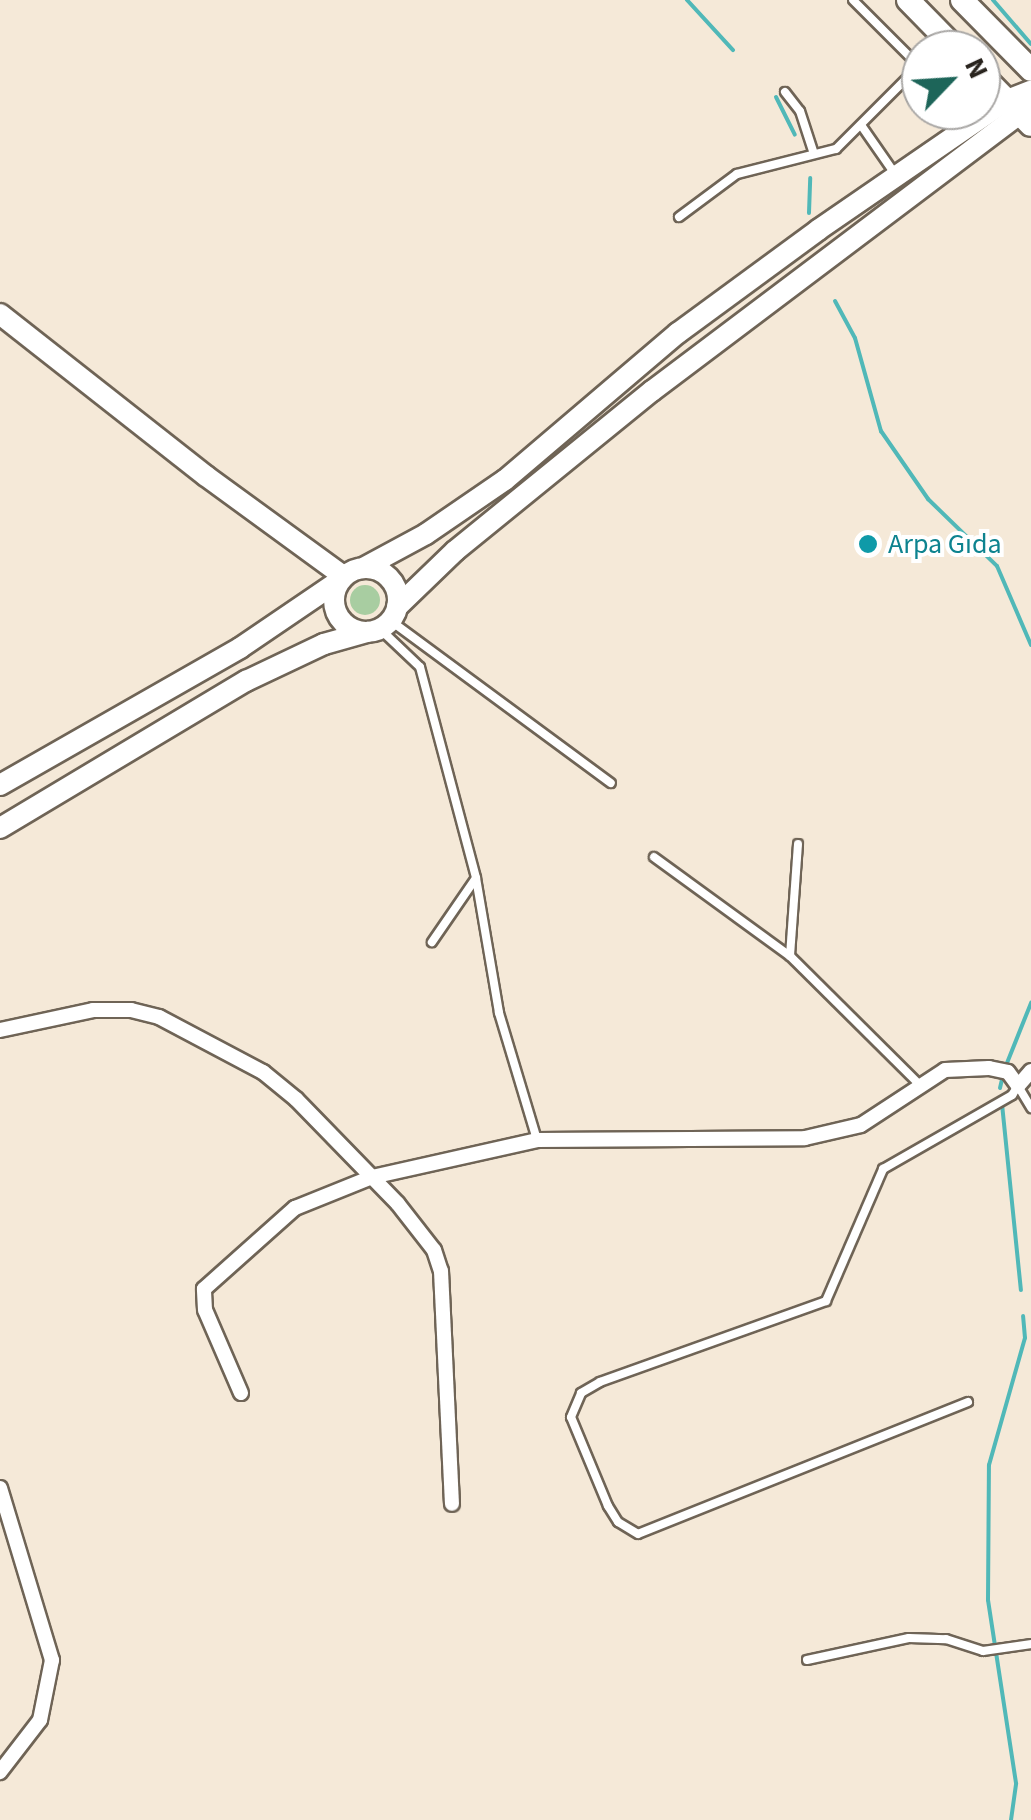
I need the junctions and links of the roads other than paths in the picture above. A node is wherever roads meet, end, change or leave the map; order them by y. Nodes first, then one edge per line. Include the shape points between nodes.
1 (853, 0) edge
2 (908, 0) edge
3 (962, 0) edge
4 (937, 30) edge
5 (1031, 70) edge
6 (1031, 91) edge
7 (785, 92) dead end
8 (1001, 92) edge
9 (1023, 112) edge
10 (860, 124) junction
11 (814, 154) junction
12 (896, 176) junction
13 (679, 217) dead end
14 (0, 314) edge
15 (365, 568) junction
16 (342, 578) junction
17 (384, 622) junction
18 (611, 783) dead end
19 (0, 785) edge
20 (0, 828) edge
21 (798, 844) dead end
22 (654, 857) dead end
23 (476, 878) junction
24 (432, 942) dead end
25 (790, 956) junction
26 (0, 1030) edge
27 (1031, 1071) edge
28 (920, 1085) junction
29 (1018, 1086) junction
30 (1031, 1108) edge
31 (537, 1140) junction
32 (372, 1177) junction
33 (241, 1393) dead end
34 (968, 1402) dead end
35 (0, 1488) edge
36 (452, 1504) dead end
37 (1031, 1644) edge
38 (807, 1660) dead end
39 (0, 1772) edge

1 - 10 lane via 920,66
2 - 4 main road
3 - 5 main road
6 - 9 street
7 - 11 lane via 800,111
8 - 9 main road
9 - 12 street
9 - 17 street via 652,391 455,551
10 - 11 lane via 836,149
10 - 12 lane
11 - 13 lane via 737,174
12 - 15 street via 678,333 505,480
14 - 16 street
15 - 16 street
15 - 17 street via 391,579
16 - 17 street via 333,600 340,619
16 - 19 street via 240,648
17 - 18 lane
17 - 20 street via 246,681
17 - 23 lane via 420,666
21 - 25 lane
22 - 25 lane
23 - 24 lane
23 - 31 lane via 499,1013
25 - 28 lane
26 - 32 street via 92,1010 159,1016 264,1072
27 - 29 street
28 - 29 street via 945,1070 970,1067 1008,1072
28 - 31 street via 861,1124 805,1138
29 - 30 lane
29 - 34 lane via 882,1169 826,1301 600,1382 581,1393 572,1417 608,1506 638,1534
31 - 32 street
32 - 33 street via 295,1208 204,1289 205,1310
32 - 36 street via 420,1230 441,1271
35 - 39 street via 52,1660 40,1720
37 - 38 lane via 983,1651 946,1639 909,1638

